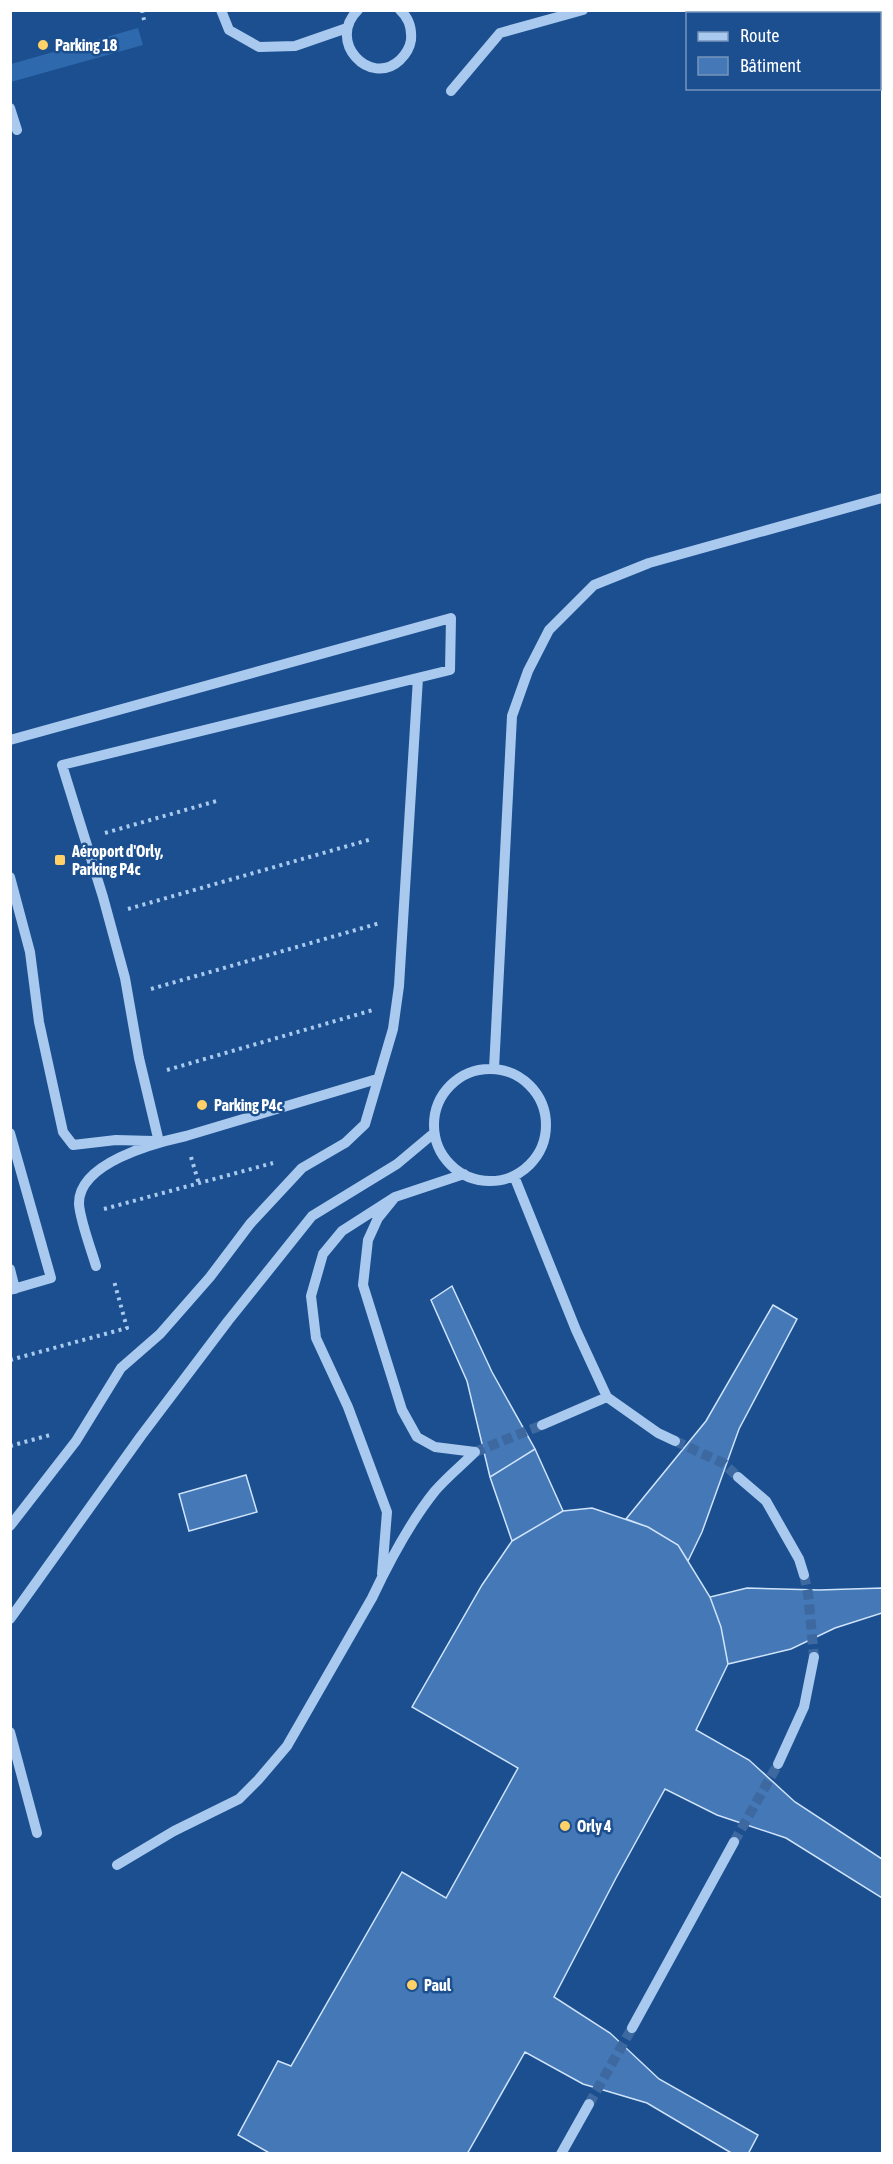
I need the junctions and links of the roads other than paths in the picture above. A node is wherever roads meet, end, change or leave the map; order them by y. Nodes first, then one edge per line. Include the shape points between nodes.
1 (221, 10) edge
2 (358, 10) edge
3 (583, 10) edge
4 (403, 11) edge
5 (347, 28) junction
6 (451, 91) dead end
7 (10, 108) edge
8 (17, 130) dead end
9 (882, 498) edge
10 (418, 678) junction
11 (10, 740) edge
12 (10, 877) edge
13 (494, 1069) junction
14 (377, 1079) junction
15 (10, 1133) edge
16 (434, 1133) junction
17 (159, 1142) junction
18 (464, 1174) junction
19 (514, 1176) junction
20 (395, 1197) junction
21 (96, 1266) dead end
22 (10, 1269) edge
23 (13, 1290) edge
24 (607, 1397) junction
25 (542, 1425) tunnel mouth
26 (675, 1441) tunnel mouth
27 (738, 1476) tunnel mouth
28 (10, 1526) edge
29 (804, 1575) tunnel mouth
30 (382, 1577) junction
31 (10, 1619) edge
32 (814, 1657) tunnel mouth
33 (10, 1732) edge
34 (778, 1764) tunnel mouth
35 (37, 1833) dead end
36 (734, 1842) tunnel mouth
37 (117, 1865) dead end
38 (632, 2028) tunnel mouth
39 (589, 2104) tunnel mouth
40 (561, 2154) edge

1 - 5 street via 229,30 259,47 295,46
2 - 5 street
3 - 6 street via 500,33
4 - 5 street via 412,33 411,44 398,62 388,67 377,68 357,59 350,50
7 - 8 street
9 - 13 street via 649,563 594,585 549,630 528,671 512,716
10 - 11 street via 450,670 451,618
10 - 14 street via 399,986 393,1029
10 - 17 street via 62,765 125,978
12 - 17 street via 30,952 39,1022 63,1132 73,1144
13 - 16 street via 477,1070 449,1086 439,1100
13 - 19 street via 527,1082 539,1097 545,1114 541,1150 530,1165
14 - 17 street
14 - 28 street via 365,1124 345,1143 302,1168 250,1224 160,1334 121,1368 76,1441
15 - 23 street via 51,1278
16 - 18 street via 450,1164
16 - 31 street via 397,1164 312,1216 141,1436
17 - 21 street via 106,1164 81,1188 79,1204
18 - 19 street via 498,1181
18 - 20 street
19 - 24 street
20 - 30 street via 342,1231 323,1254 311,1296 316,1338 348,1407 387,1512
20 - 30 street via 378,1218 368,1240 363,1286 375,1329 402,1410 417,1437 435,1447 475,1452 436,1490
22 - 23 street
24 - 25 street
24 - 26 street
27 - 29 street via 766,1501
30 - 37 street via 287,1746 258,1780 239,1799
32 - 34 street via 804,1707
33 - 35 street
36 - 38 street
39 - 40 street

